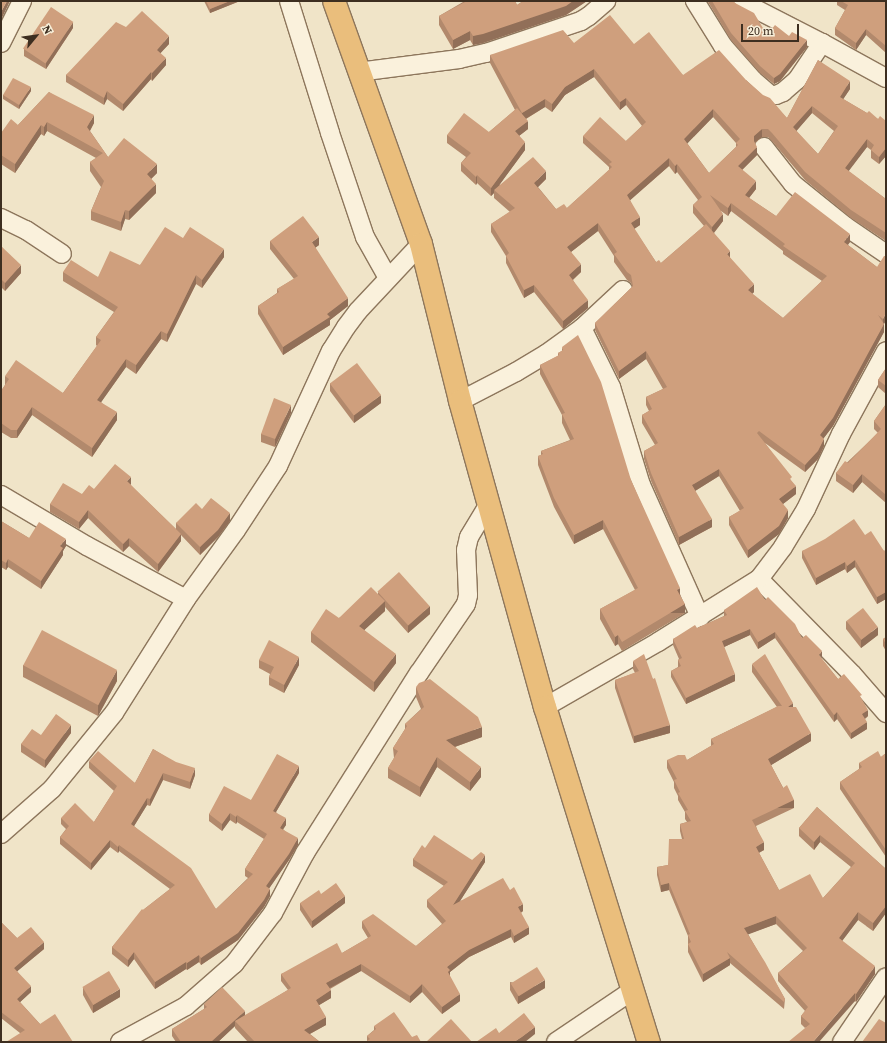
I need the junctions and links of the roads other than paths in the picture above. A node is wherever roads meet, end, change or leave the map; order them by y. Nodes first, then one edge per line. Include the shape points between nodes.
1 (22, 1) edge
2 (289, 1) edge
3 (334, 1) edge
4 (606, 1) edge
5 (695, 1) edge
6 (740, 1) edge
7 (1, 43) edge
8 (822, 43) junction
9 (358, 72) junction
10 (886, 78) edge
11 (764, 147) dead end
12 (1, 218) edge
13 (421, 244) junction
14 (62, 254) dead end
15 (886, 254) edge
16 (388, 278) junction
17 (623, 290) dead end
18 (582, 328) junction
19 (886, 351) edge
20 (460, 401) junction
21 (1, 495) edge
22 (488, 505) junction
23 (758, 579) junction
24 (186, 599) junction
25 (700, 617) junction
26 (545, 707) junction
27 (886, 713) edge
28 (1, 834) edge
29 (886, 977) edge
30 (633, 990) junction
31 (120, 1042) edge
32 (556, 1042) edge
33 (650, 1042) edge
34 (842, 1042) edge

1 - 7 street
2 - 16 street via 365,237
3 - 9 highway
4 - 9 street via 581,21 486,54 458,60
5 - 8 street via 723,46 770,96 783,92 797,80
6 - 8 street
8 - 10 street
9 - 13 highway
11 - 15 street via 794,184 845,226
12 - 14 street via 26,230
13 - 16 street
13 - 20 highway
16 - 24 street via 358,311 330,351 278,466
17 - 18 street
18 - 20 street via 516,372
18 - 25 street via 611,388 643,492
19 - 23 street via 841,434 806,509 783,548
20 - 22 highway
21 - 24 street via 87,546
22 - 26 highway
22 - 31 street via 469,537 466,550 466,604 419,673 305,853 273,913 234,964 186,1006
23 - 25 street
23 - 27 street via 852,674
24 - 28 street via 114,713 52,789
25 - 26 street
26 - 30 highway
29 - 34 street
30 - 32 street
30 - 33 highway

